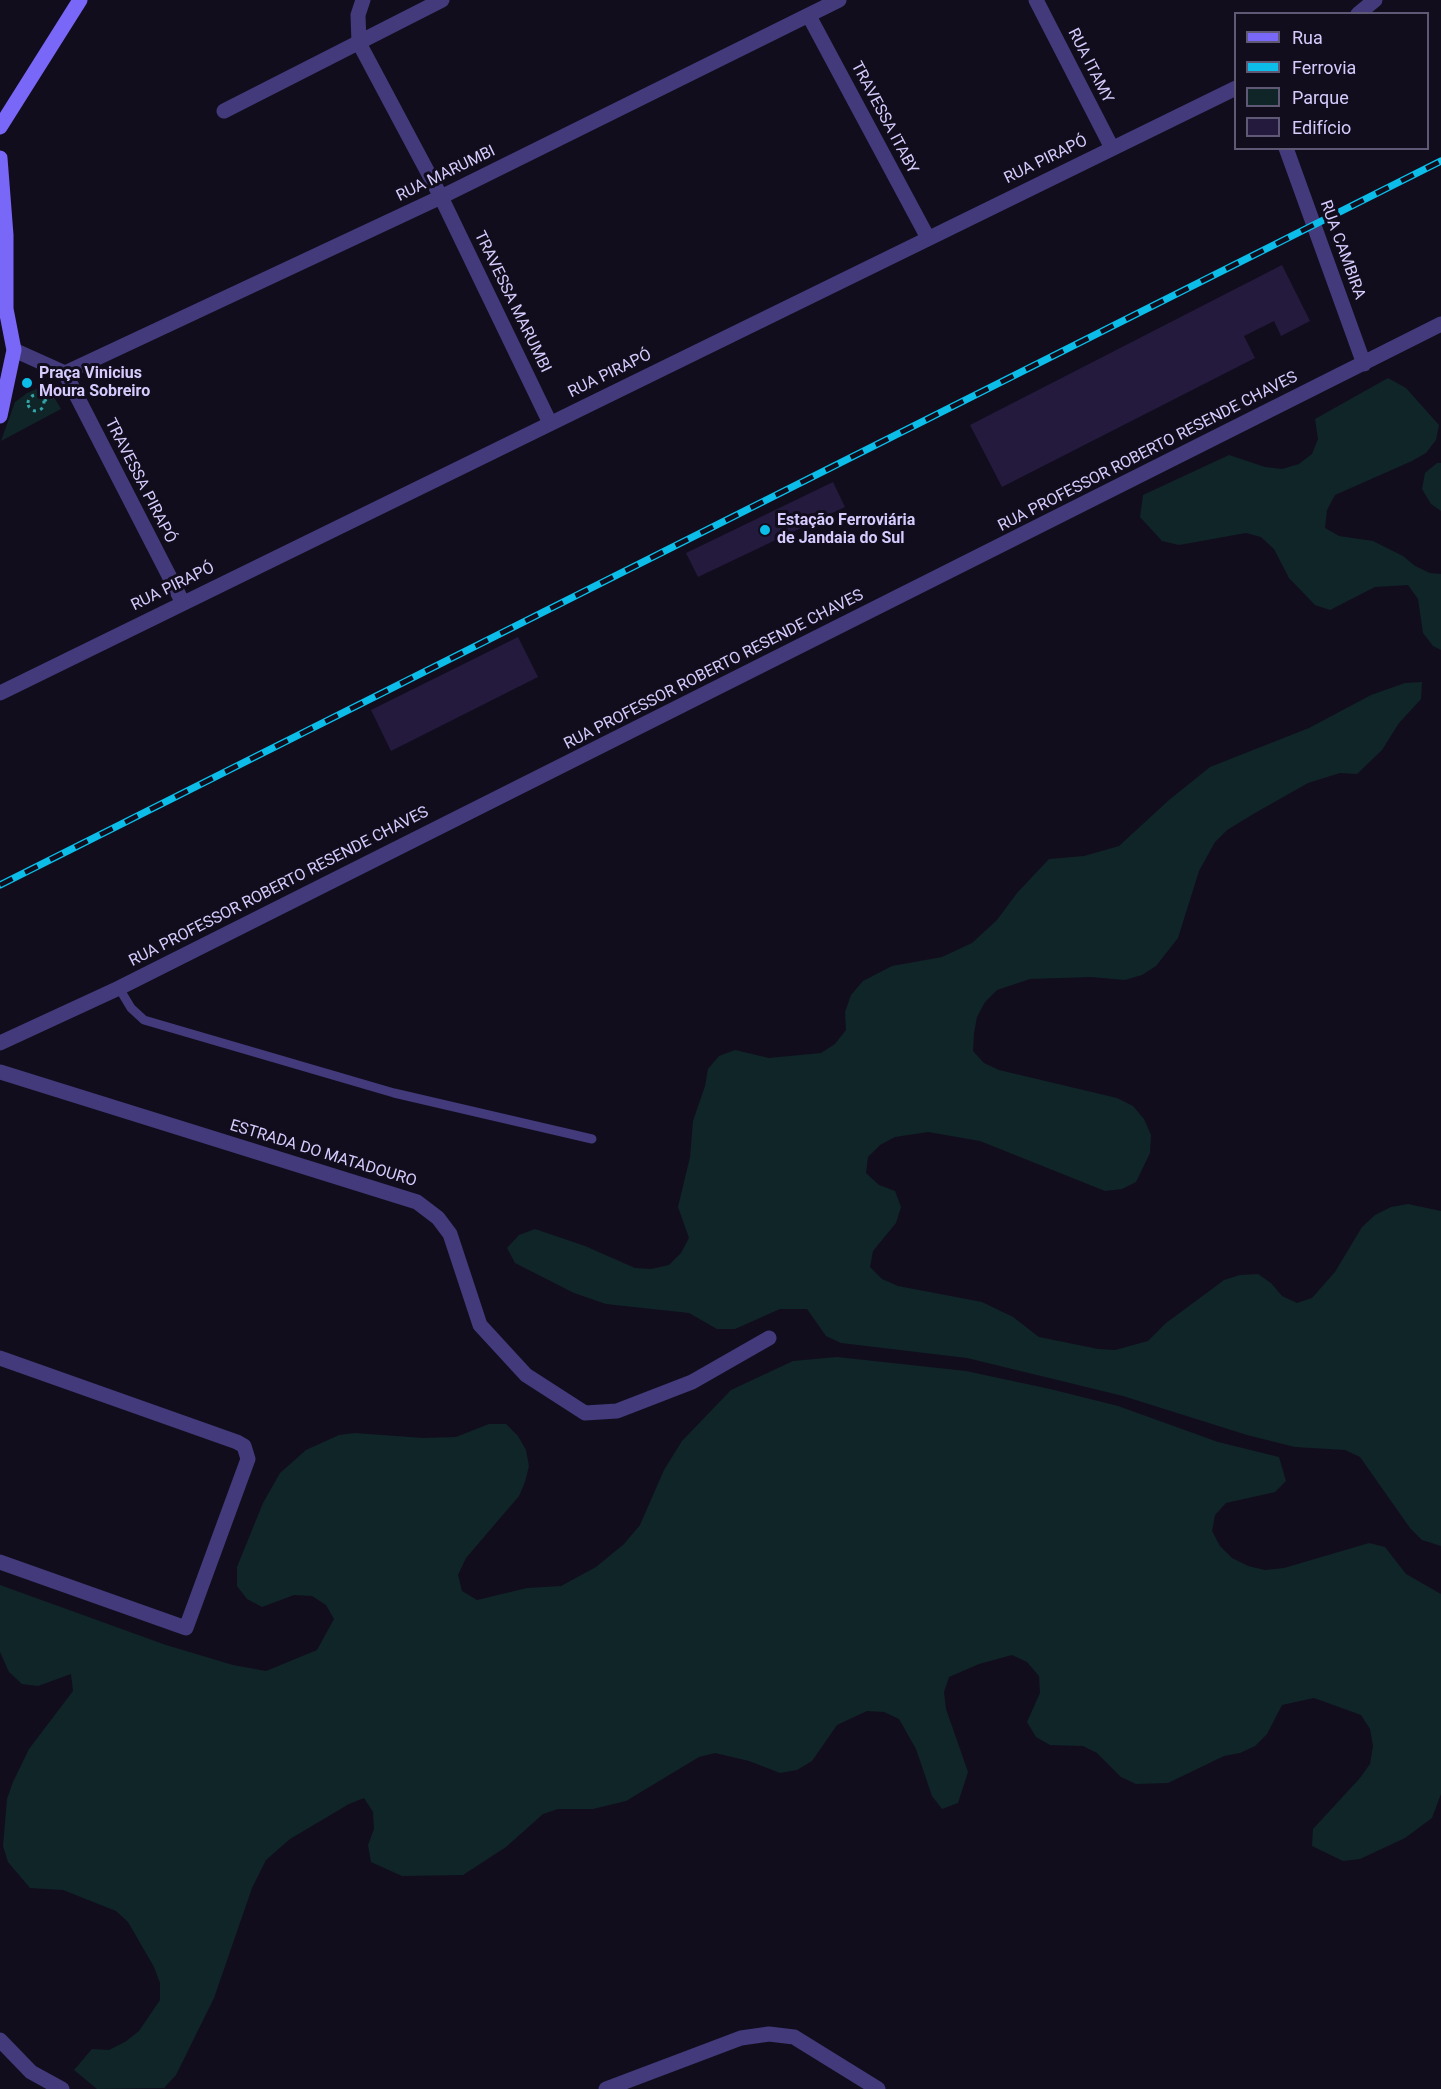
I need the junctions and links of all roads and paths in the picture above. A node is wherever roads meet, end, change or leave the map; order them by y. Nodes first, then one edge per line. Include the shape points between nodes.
1 (80, 0) edge
2 (363, 0) edge
3 (442, 0) edge
4 (839, 0) edge
5 (1036, 0) edge
6 (1375, 0) edge
7 (1361, 12) edge
8 (809, 16) junction
9 (359, 44) junction
10 (1234, 89) edge
11 (224, 111) dead end
12 (0, 127) edge
13 (1112, 148) junction
14 (1287, 150) edge
15 (0, 160) edge
16 (441, 197) junction
17 (928, 238) junction
18 (1441, 324) edge
19 (14, 350) junction
20 (1364, 364) junction
21 (65, 373) junction
22 (41, 411) joint
23 (0, 413) edge
24 (550, 423) junction
25 (183, 603) junction
26 (0, 693) edge
27 (119, 988) junction
28 (0, 1043) edge
29 (0, 1072) edge
30 (592, 1139) dead end
31 (769, 1338) dead end
32 (0, 1358) edge
33 (0, 1562) edge
34 (0, 2040) edge
35 (62, 2089) edge
36 (606, 2089) edge
37 (878, 2089) edge

1 - 12 street
2 - 9 street via 358,15
3 - 9 street
4 - 8 street, RUA MARUMBI
5 - 13 street, RUA ITAMY
6 - 7 street
8 - 16 street, RUA MARUMBI
8 - 17 street, TRAVESSA ITABY
9 - 11 street
9 - 16 street, TRAVESSA MARUMBI
10 - 13 street, RUA PIRAPÓ
13 - 17 street, RUA PIRAPÓ
14 - 20 street, RUA CAMBIRA
15 - 19 street via 6,309
16 - 21 street, RUA MARUMBI
16 - 24 street, TRAVESSA MARUMBI
17 - 24 street, RUA PIRAPÓ
18 - 20 street, RUA PROFESSOR ROBERTO RESENDE CHAVES
19 - 21 street
19 - 23 street
20 - 27 street, RUA PROFESSOR ROBERTO RESENDE CHAVES
21 - 25 street, TRAVESSA PIRAPÓ
22 - 22 path via 30,410 30,397 42,398
24 - 25 street, RUA PIRAPÓ
25 - 26 street, RUA PIRAPÓ
27 - 28 street, RUA PROFESSOR ROBERTO RESENDE CHAVES
27 - 30 lane via 144,1020 394,1093
29 - 31 street, ESTRADA DO MATADOURO via 417,1202 438,1218 450,1234 480,1325 526,1375 585,1413 617,1411 692,1382
32 - 33 street via 237,1442 244,1446 248,1459 186,1628
34 - 35 street via 31,2072
36 - 37 street via 741,2038 770,2034 794,2037

